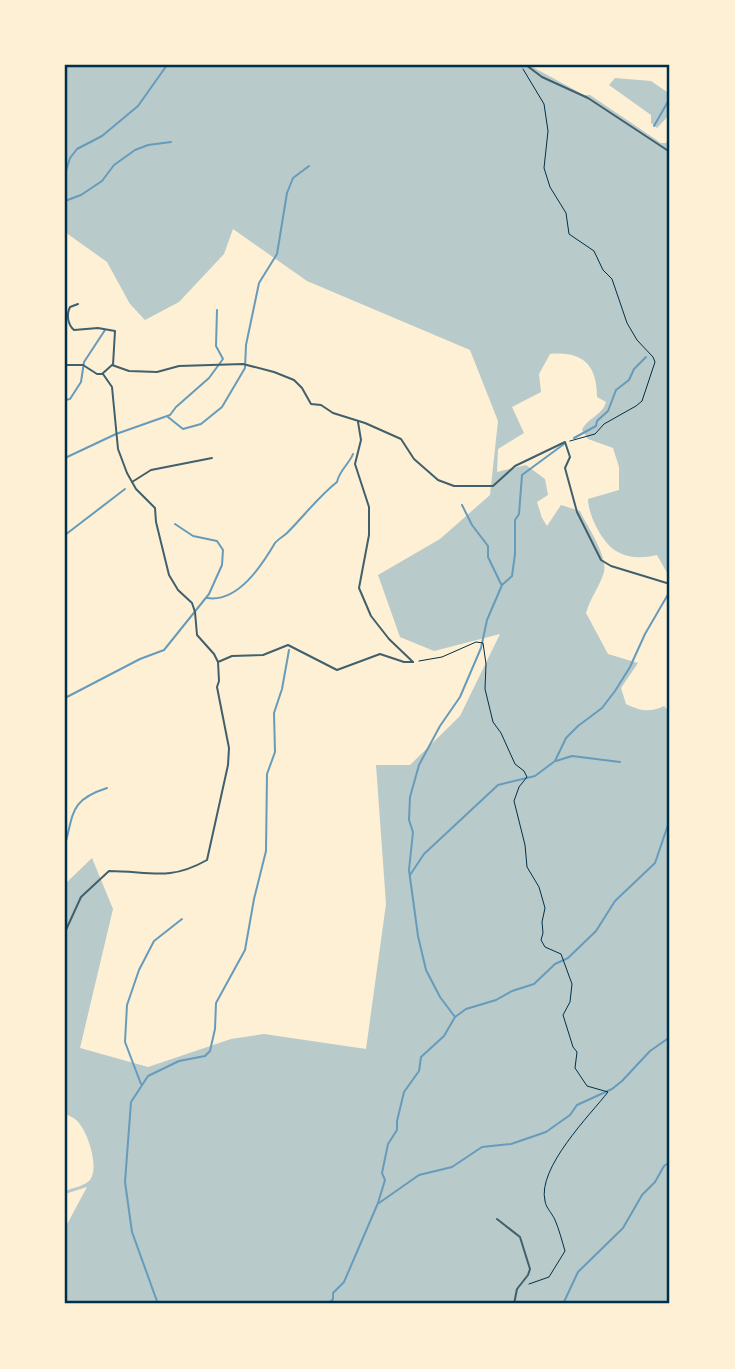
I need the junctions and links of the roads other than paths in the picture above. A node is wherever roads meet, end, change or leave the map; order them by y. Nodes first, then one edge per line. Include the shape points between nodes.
1 (524, 65) edge
2 (670, 152) edge
3 (79, 304) dead end
4 (65, 365) edge
5 (113, 366) junction
6 (102, 374) junction
7 (359, 421) junction
8 (212, 458) dead end
9 (132, 482) junction
10 (670, 584) edge
11 (218, 662) junction
12 (65, 932) edge
13 (497, 1219) dead end
14 (514, 1304) edge

1 - 2 street via 588,98
3 - 5 street via 68,312 70,327 115,331
4 - 6 street via 83,365
5 - 6 street
5 - 7 street via 158,372 179,366 245,364 294,380 311,404
6 - 9 street via 113,387 118,449
7 - 10 street via 401,439 421,465 454,486 493,486 515,466 565,442 570,457 565,468 577,512 601,560
7 - 11 street via 361,440 355,464 369,507 359,588 371,616 413,662 380,654 337,670 288,645
8 - 9 street via 151,470
9 - 11 street via 155,509 171,582 192,603 197,635
11 - 12 street via 217,687 229,748 207,860 172,874 109,871 82,897
13 - 14 street via 517,1232 530,1269

